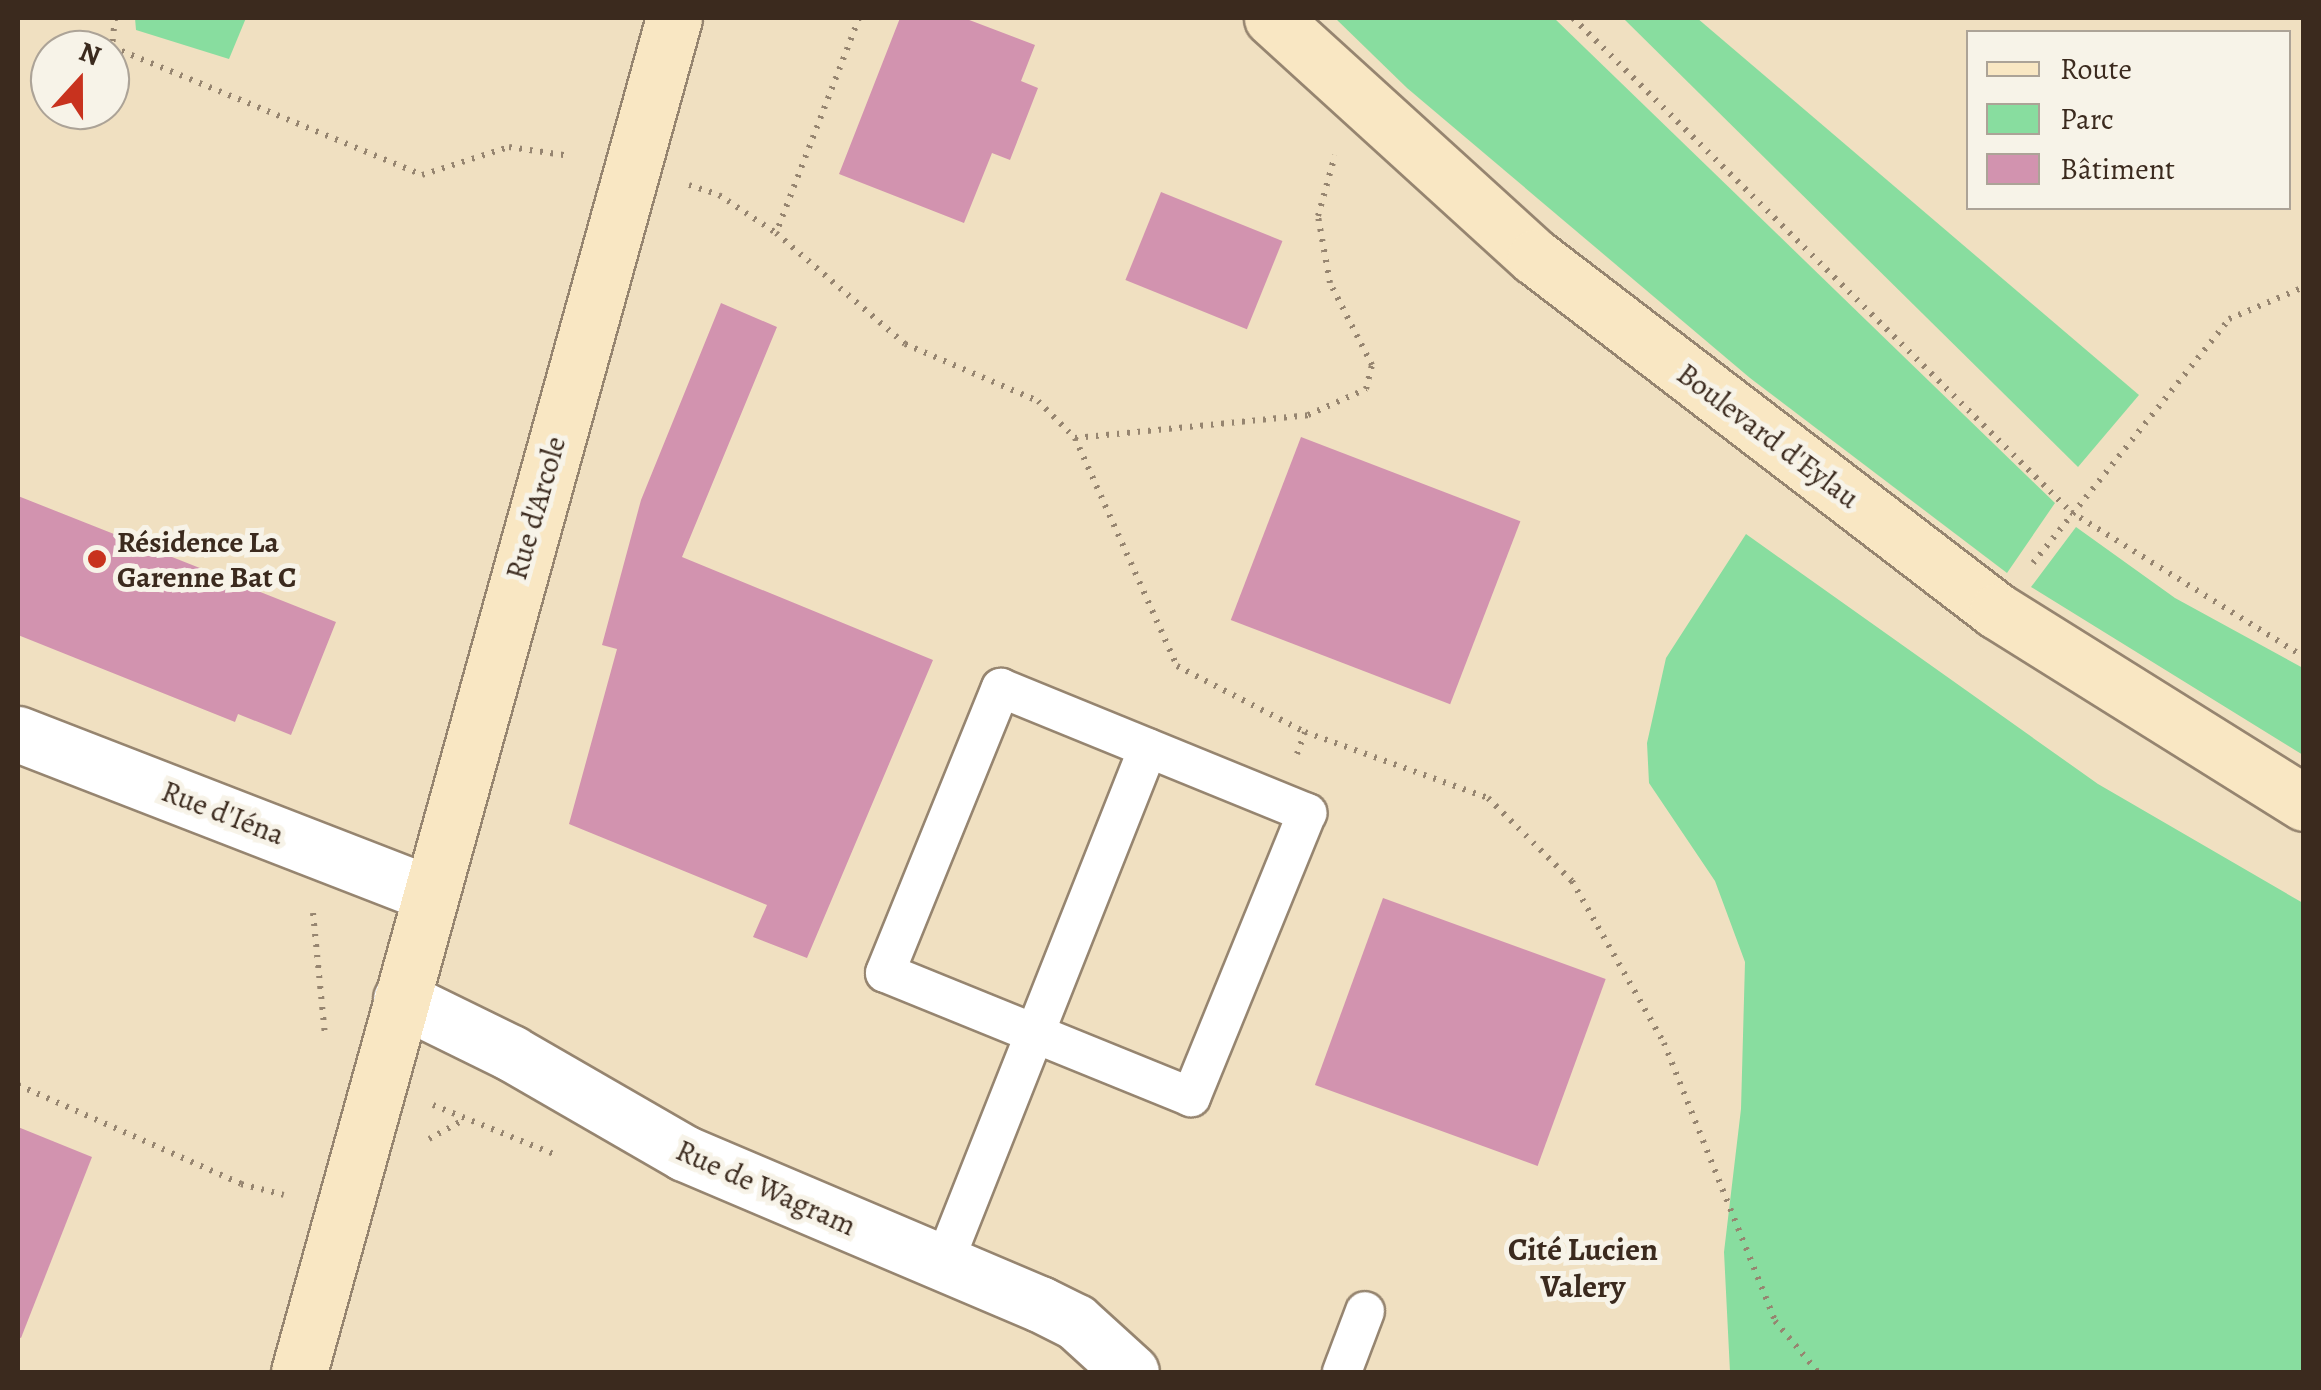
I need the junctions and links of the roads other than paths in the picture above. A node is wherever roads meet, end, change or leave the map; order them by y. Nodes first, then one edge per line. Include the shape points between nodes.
1 (674, 18) edge
2 (1272, 18) edge
3 (18, 734) edge
4 (1148, 748) junction
5 (2304, 803) edge
6 (428, 893) junction
7 (401, 999) junction
8 (1035, 1034) junction
9 (943, 1266) junction
10 (1365, 1312) dead end
11 (299, 1372) edge
12 (1131, 1372) edge
13 (1342, 1372) edge

1 - 6 main road, Rue d'Arcole
2 - 5 main road, Boulevard d'Eylau via 1535,257 1997,611
3 - 6 street, Rue d'Iéna
4 - 8 lane
4 - 8 lane via 1001,688 885,972
4 - 8 lane via 1307,813 1191,1097
6 - 7 main road, Rue d'Arcole
7 - 9 street, Rue de Wagram via 511,1053 684,1153
7 - 11 main road, Rue d'Arcole
8 - 9 lane
9 - 12 street, Rue de Wagram via 1076,1322
10 - 13 lane

